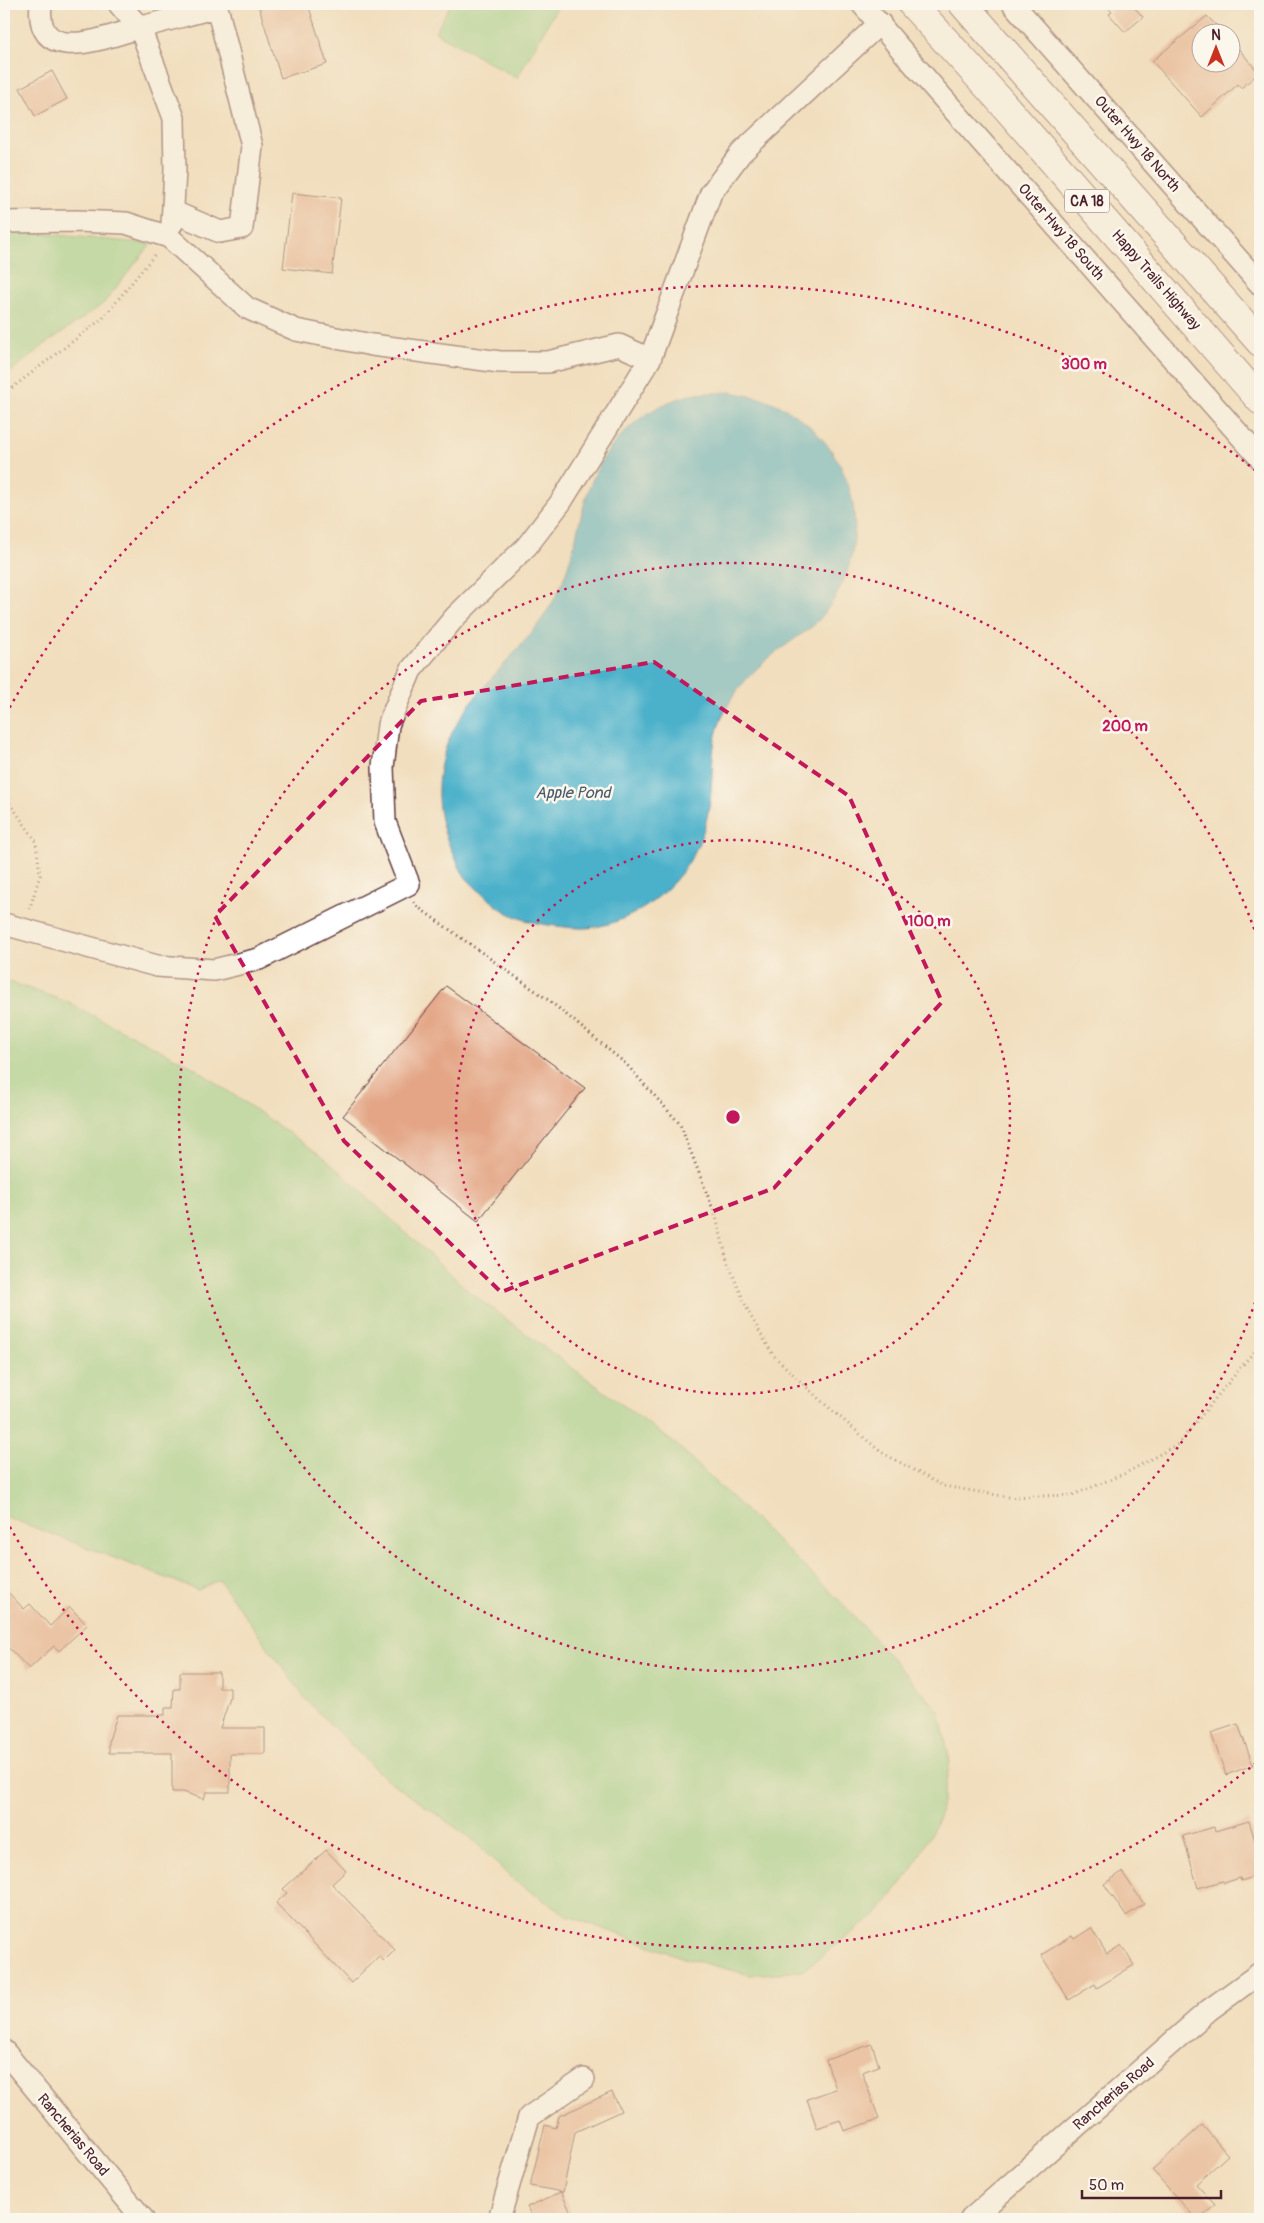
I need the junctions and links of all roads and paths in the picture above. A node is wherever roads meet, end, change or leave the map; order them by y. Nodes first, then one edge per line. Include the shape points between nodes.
1 (41, 4) edge
2 (119, 4) edge
3 (862, 4) edge
4 (912, 4) edge
5 (963, 4) edge
6 (1013, 4) edge
7 (880, 23) junction
8 (140, 28) junction
9 (174, 212) junction
10 (4, 222) edge
11 (170, 237) junction
12 (1260, 284) edge
13 (1260, 342) edge
14 (650, 359) junction
15 (4, 394) edge
16 (1260, 400) edge
17 (1260, 458) edge
18 (4, 795) edge
19 (408, 884) junction
20 (14, 926) edge
21 (1260, 1348) edge
22 (1260, 1973) edge
23 (4, 2051) edge
24 (584, 2079) dead end
25 (142, 2219) edge
26 (499, 2219) edge
27 (971, 2219) edge

1 - 8 street via 44,30 59,42 83,43
2 - 8 street
3 - 7 street, Outer Hwy 18 South
4 - 16 main road, Happy Trails Highway / CA 18
5 - 13 main road, CA 18
6 - 12 street, Outer Hwy 18 North
7 - 14 street via 741,153 711,194
7 - 17 street, Outer Hwy 18 South
8 - 9 street via 174,118
8 - 9 street via 217,7 252,146 242,228 220,232
9 - 11 street
10 - 11 street via 76,220 126,223
11 - 14 street via 247,308 296,330 372,345 500,362 548,362 619,345
11 - 15 path via 103,318
14 - 19 street via 561,502 526,546 455,617 411,670 388,725 383,767 385,822
18 - 20 path via 36,841 40,875
19 - 20 street via 258,959 214,970 157,966
19 - 21 path via 415,905 551,1002 619,1058 680,1124 716,1217 728,1263 749,1313 773,1354 881,1452 943,1486 1009,1497 1072,1495 1126,1472 1178,1444
22 - 27 street, Rancherias Road via 1209,2010
23 - 25 street, Rancherias Road
24 - 26 street via 529,2117

